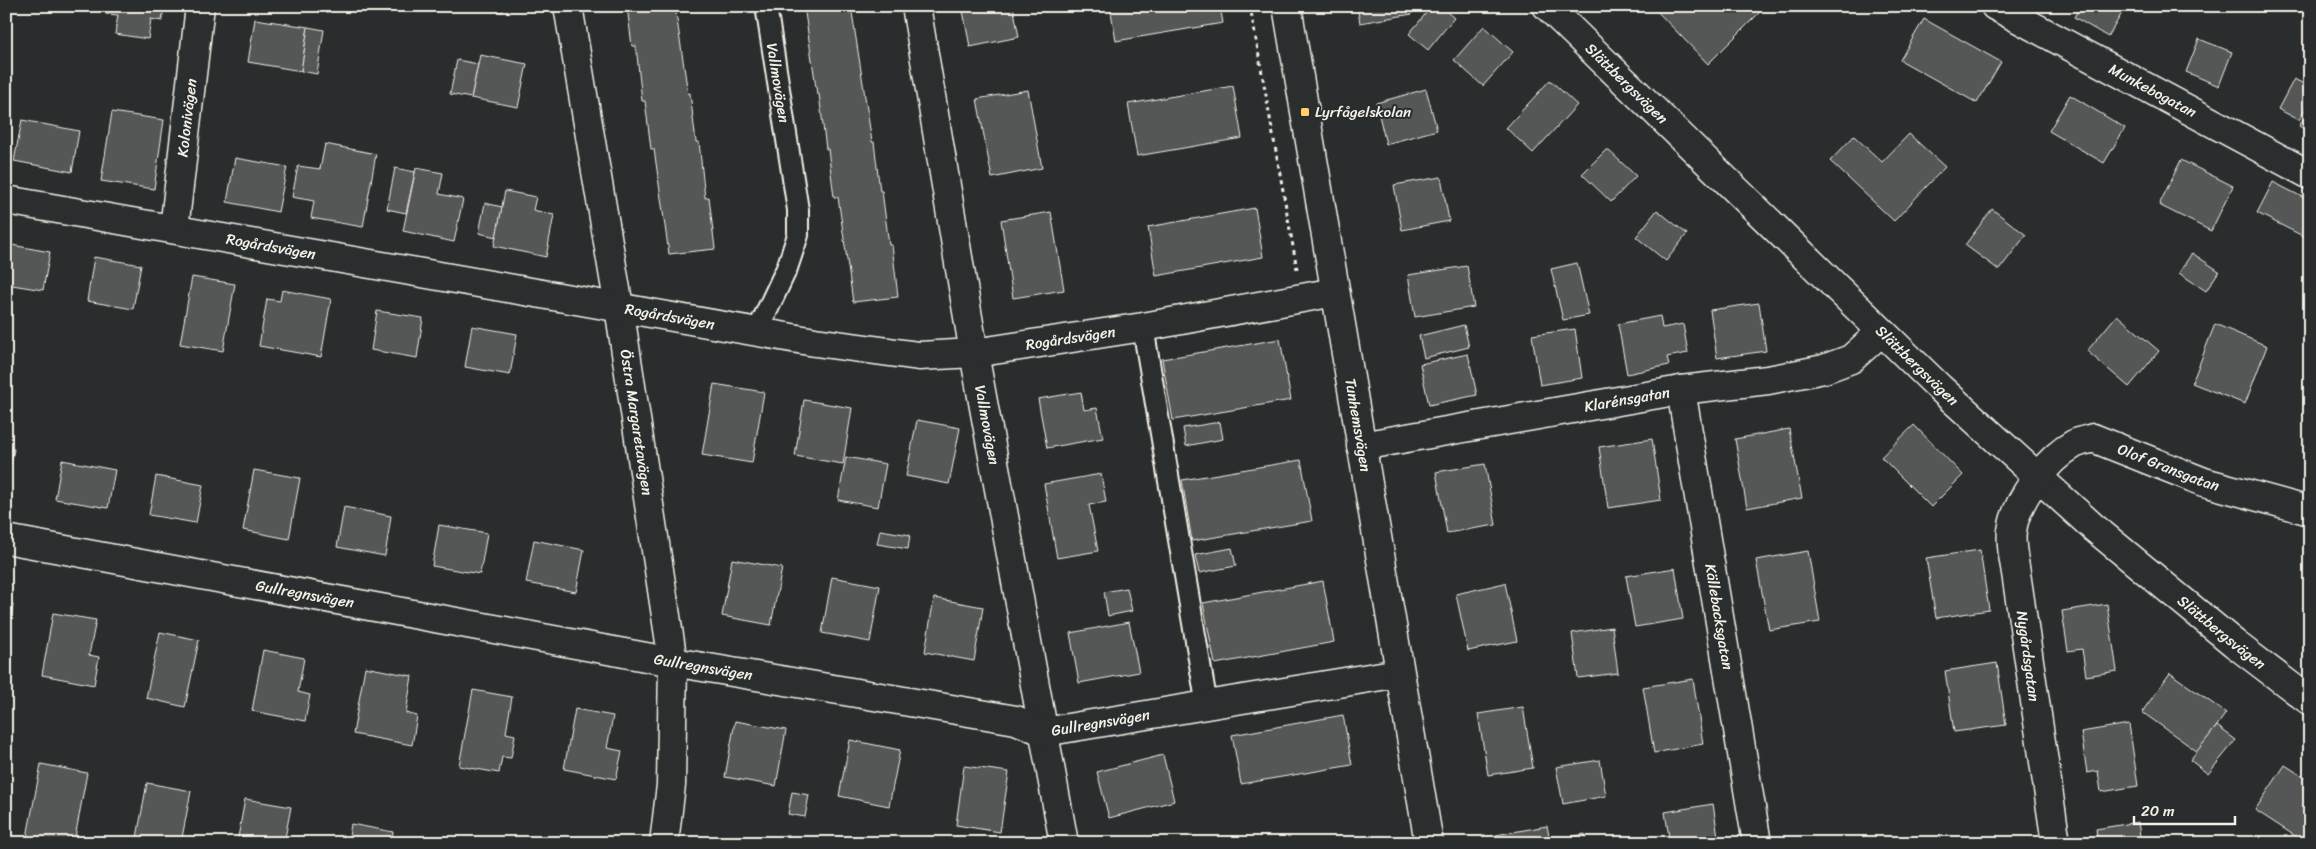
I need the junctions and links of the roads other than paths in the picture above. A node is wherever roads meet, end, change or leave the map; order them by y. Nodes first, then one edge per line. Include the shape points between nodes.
1 (200, 6) edge
2 (568, 6) edge
3 (766, 6) edge
4 (916, 6) edge
5 (1287, 6) edge
6 (1547, 6) edge
7 (1995, 6) edge
8 (2310, 175) edge
9 (6, 200) edge
10 (174, 230) junction
11 (1335, 292) junction
12 (619, 307) junction
13 (1143, 327) junction
14 (757, 332) junction
15 (1881, 332) junction
16 (974, 353) junction
17 (1681, 390) junction
18 (1361, 446) junction
19 (2039, 475) junction
20 (2310, 511) edge
21 (6, 539) edge
22 (673, 662) junction
23 (1399, 673) junction
24 (2310, 701) edge
25 (1207, 706) junction
26 (1044, 732) junction
27 (664, 843) edge
28 (1064, 843) edge
29 (1429, 843) edge
30 (1757, 843) edge
31 (2056, 843) edge

1 - 10 street, Kolonivägen
2 - 12 street, Östra Margaretavägen
3 - 14 lane, Vallmovägen via 798,210 798,235 787,268
4 - 16 street, Vallmovägen
5 - 11 street, Tunhemsvägen
6 - 15 street, Slättbergsvägen
7 - 8 street, Munkebogatan
9 - 10 street, Rogårdsvägen
10 - 12 street, Rogårdsvägen
11 - 13 street, Rogårdsvägen
11 - 18 street, Tunhemsvägen
12 - 14 street, Rogårdsvägen
12 - 22 street, Östra Margaretavägen
13 - 16 street, Rogårdsvägen
13 - 25 lane
14 - 16 street, Rogårdsvägen via 919,356
15 - 17 street, Klarénsgatan via 1851,359 1824,369 1768,380
15 - 19 street, Slättbergsvägen
16 - 26 street, Vallmovägen
17 - 18 street, Klarénsgatan
17 - 30 street, Källebacksgatan
18 - 23 street, Tunhemsvägen
19 - 20 street, Olof Gransgatan via 2075,444 2093,438 2204,482
19 - 24 street, Slättbergsvägen via 2101,533 2235,644
19 - 31 street, Nygårdsgatan via 2017,511 2012,532
21 - 22 street, Gullregnsvägen
22 - 26 street, Gullregnsvägen via 1016,720
22 - 27 street, Östra Margaretavägen via 671,785
23 - 25 street, Gullregnsvägen
23 - 29 street, Tunhemsvägen
25 - 26 street, Gullregnsvägen
26 - 28 street, Vallmovägen

